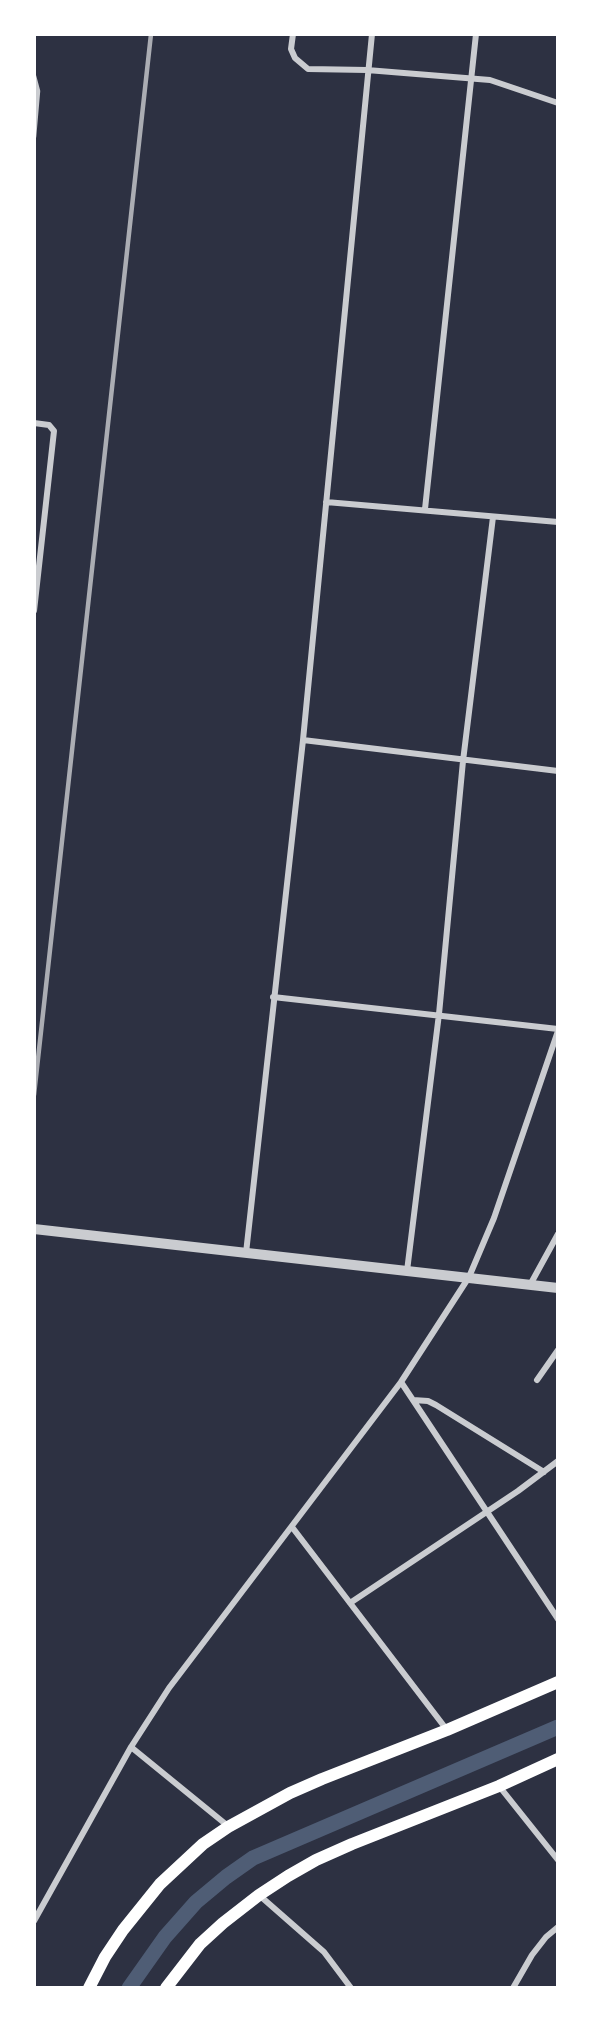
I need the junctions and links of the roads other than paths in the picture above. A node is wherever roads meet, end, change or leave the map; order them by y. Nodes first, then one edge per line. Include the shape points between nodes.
1 (293, 34) edge
2 (372, 34) edge
3 (476, 34) edge
4 (367, 70) junction
5 (34, 76) edge
6 (471, 78) junction
7 (558, 103) edge
8 (34, 136) edge
9 (34, 423) edge
10 (327, 502) junction
11 (425, 509) junction
12 (493, 517) junction
13 (558, 522) edge
14 (34, 526) edge
15 (43, 527) junction
16 (34, 611) edge
17 (303, 740) junction
18 (463, 760) junction
19 (558, 771) edge
20 (273, 997) junction
21 (439, 1014) junction
22 (558, 1030) edge
23 (34, 1229) edge
24 (558, 1234) edge
25 (246, 1253) junction
26 (407, 1271) junction
27 (469, 1277) junction
28 (530, 1285) junction
29 (558, 1288) edge
30 (558, 1350) edge
31 (537, 1380) dead end
32 (401, 1382) junction
33 (413, 1400) junction
34 (558, 1461) edge
35 (544, 1472) junction
36 (487, 1511) junction
37 (292, 1527) junction
38 (350, 1603) junction
39 (558, 1619) edge
40 (558, 1682) edge
41 (447, 1730) junction
42 (131, 1747) junction
43 (558, 1759) edge
44 (499, 1786) junction
45 (228, 1827) junction
46 (558, 1860) edge
47 (259, 1895) junction
48 (34, 1921) edge
49 (558, 1927) edge
50 (346, 1979) junction
51 (89, 1988) edge
52 (166, 1988) edge
53 (341, 1988) edge
54 (351, 1988) edge
55 (513, 1988) edge

1 - 4 street via 291,49 308,69
2 - 4 street
3 - 6 street
4 - 6 street
4 - 10 street
5 - 8 lane via 38,92
6 - 7 street via 490,80
6 - 11 street
9 - 15 street via 54,431
10 - 11 street
10 - 17 street
11 - 12 street
12 - 13 street
12 - 18 street
14 - 15 lane
15 - 16 street
17 - 18 street
17 - 20 street
18 - 19 street
18 - 21 street
20 - 21 street
20 - 25 street
21 - 22 street
21 - 26 street
22 - 27 street via 494,1218
23 - 25 street
24 - 28 street
25 - 26 street
26 - 27 street
27 - 28 street
27 - 32 street
28 - 29 street
30 - 31 street
32 - 33 street
32 - 37 street
33 - 35 street via 436,1405
33 - 36 street
34 - 35 street
35 - 36 street
36 - 38 street
36 - 39 street
37 - 38 street
37 - 42 street via 169,1688
38 - 41 street
40 - 41 main road
41 - 45 main road via 322,1779
42 - 45 street
42 - 48 street
43 - 44 main road
44 - 46 street
44 - 47 main road via 316,1860
45 - 51 main road via 188,1858 154,1892 117,1939
47 - 50 street via 324,1952
47 - 52 main road via 200,1944
49 - 55 street via 532,1955
50 - 53 street
50 - 54 street

